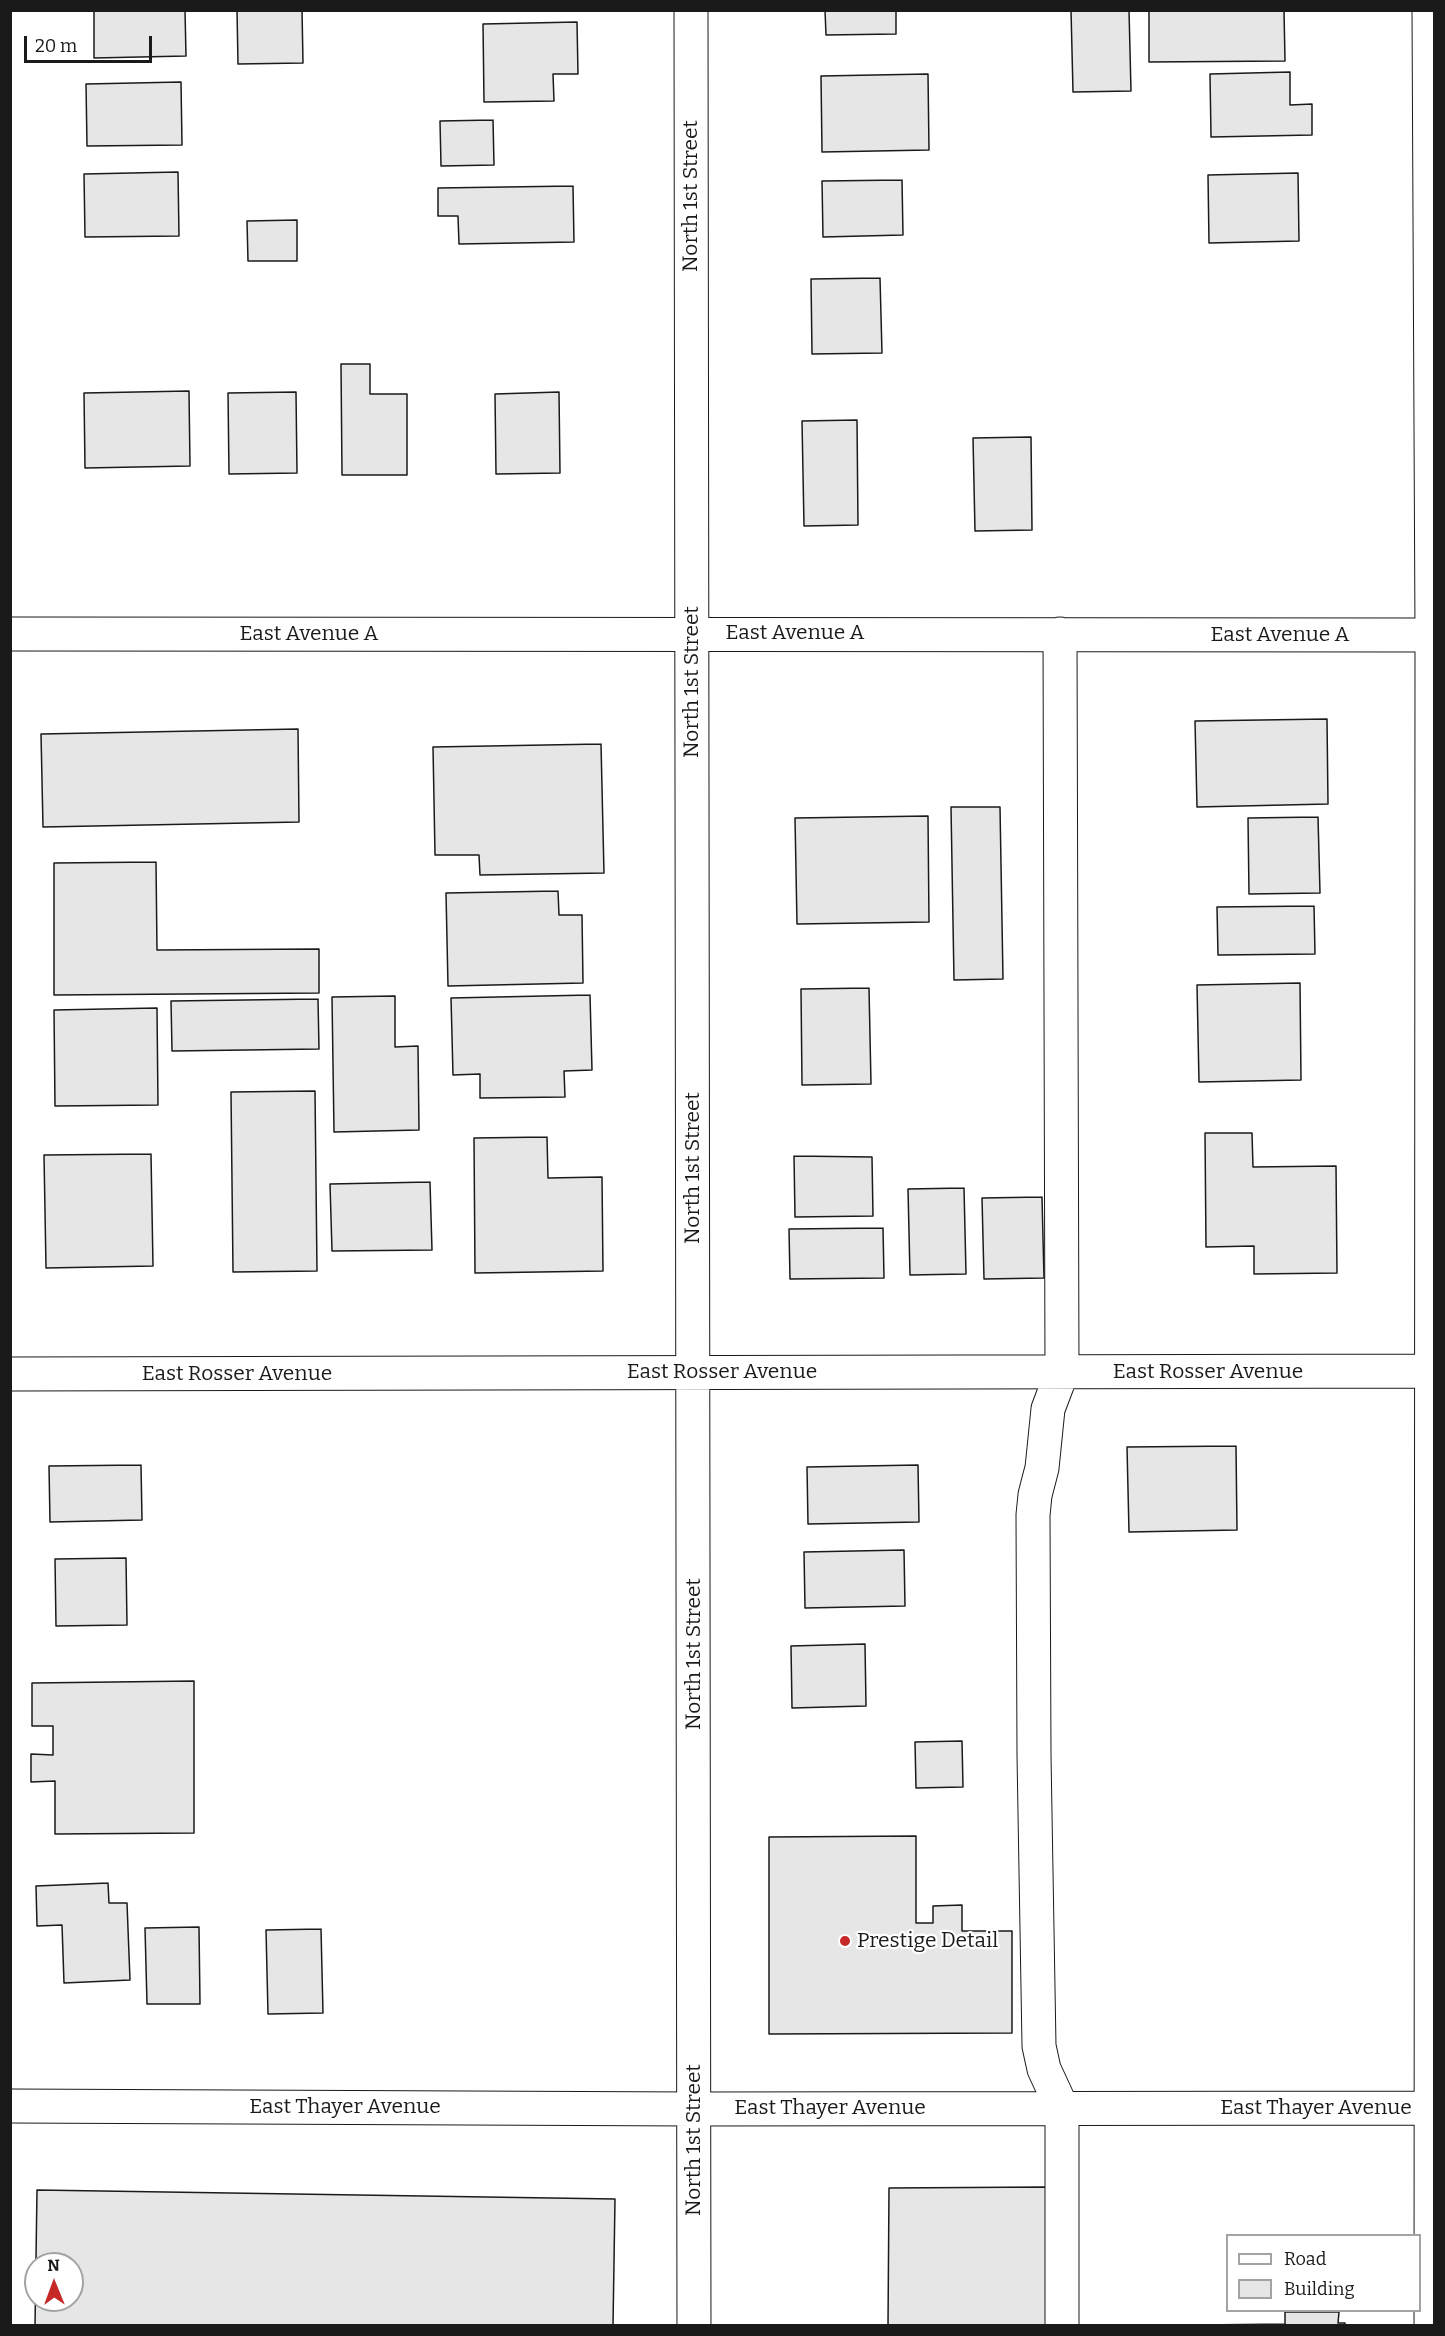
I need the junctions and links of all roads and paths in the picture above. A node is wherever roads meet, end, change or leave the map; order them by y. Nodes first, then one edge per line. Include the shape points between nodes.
1 (691, 10) edge
2 (1429, 10) edge
3 (692, 633) junction
4 (10, 634) edge
5 (1060, 634) junction
6 (1433, 635) edge
7 (1433, 1371) edge
8 (694, 1372) junction
9 (1062, 1372) junction
10 (10, 1374) edge
11 (10, 2106) edge
12 (1062, 2108) junction
13 (1433, 2108) edge
14 (694, 2109) junction
15 (694, 2325) edge
16 (1062, 2325) edge
17 (1431, 2325) edge

1 - 3 street, North 1st Street
2 - 6 street
3 - 4 street, East Avenue A
3 - 5 street, East Avenue A
3 - 8 street, North 1st Street
5 - 6 street, East Avenue A
5 - 9 street
6 - 7 street
7 - 9 street, East Rosser Avenue
7 - 13 street
8 - 9 street, East Rosser Avenue
8 - 10 street, East Rosser Avenue
8 - 14 street, North 1st Street
9 - 12 street via 1048,1408 1035,1495 1034,1595 1039,2046 1044,2069
11 - 14 street, East Thayer Avenue
12 - 13 street, East Thayer Avenue
12 - 14 street, East Thayer Avenue
12 - 16 street
13 - 17 street
14 - 15 street, North 1st Street

